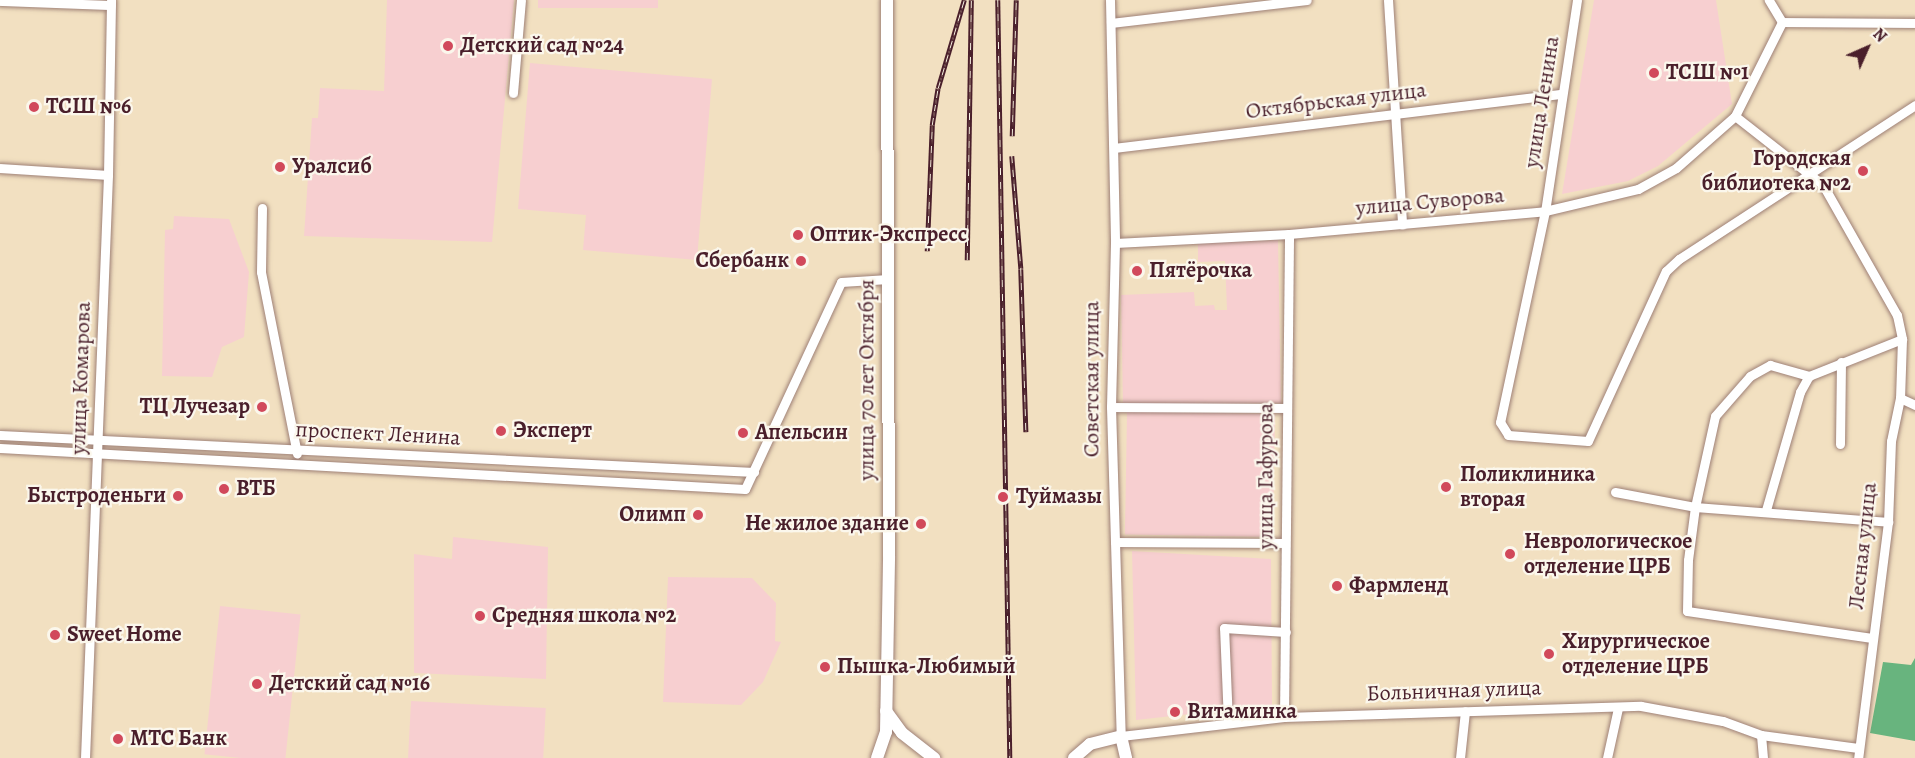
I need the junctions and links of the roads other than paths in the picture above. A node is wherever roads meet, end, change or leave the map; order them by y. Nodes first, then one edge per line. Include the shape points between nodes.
1 (521, 0) edge
2 (887, 0) edge
3 (1110, 0) edge
4 (1306, 0) edge
5 (1388, 0) edge
6 (1577, 0) edge
7 (1769, 0) edge
8 (0, 1) edge
9 (111, 2) edge
10 (1782, 22) junction
11 (1111, 23) junction
12 (1915, 23) edge
13 (513, 93) dead end
14 (1562, 94) junction
15 (1915, 105) edge
16 (1395, 113) junction
17 (1735, 116) junction
18 (1114, 148) junction
19 (0, 168) edge
20 (1812, 175) junction
21 (108, 176) junction
22 (262, 208) dead end
23 (1545, 211) junction
24 (1401, 225) junction
25 (1289, 234) junction
26 (1115, 243) junction
27 (888, 279) junction
28 (1902, 339) junction
29 (1841, 362) junction
30 (1809, 376) junction
31 (1900, 398) junction
32 (1915, 405) edge
33 (1111, 407) junction
34 (1286, 408) junction
35 (0, 435) edge
36 (98, 440) junction
37 (1840, 444) dead end
38 (0, 448) edge
39 (297, 449) junction
40 (97, 453) junction
41 (297, 464) junction
42 (754, 472) junction
43 (1615, 492) dead end
44 (1695, 507) junction
45 (1766, 510) junction
46 (1888, 522) junction
47 (1115, 542) junction
48 (1285, 543) junction
49 (1286, 632) junction
50 (1872, 638) junction
51 (1618, 708) junction
52 (886, 711) junction
53 (1465, 711) junction
54 (1284, 717) junction
55 (1228, 722) junction
56 (1761, 735) junction
57 (1121, 736) junction
58 (1858, 753) edge
59 (85, 758) edge
60 (877, 758) edge
61 (934, 758) edge
62 (1074, 758) edge
63 (1126, 758) edge
64 (1460, 758) edge
65 (1607, 758) edge
66 (1763, 758) edge

1 - 13 street
2 - 27 main road, улица 70 лет Октября
3 - 11 street, Советская улица
4 - 11 street
5 - 16 street
6 - 14 street, улица Ленина
7 - 10 street
8 - 9 street
9 - 21 street, улица Комарова
10 - 12 street
10 - 17 street, улица Суворова
11 - 18 street, Советская улица
14 - 16 street, Октябрьская улица
14 - 23 street, улица Ленина
15 - 20 street
16 - 18 street, Октябрьская улица
16 - 24 street
17 - 20 street, Лесная улица
17 - 23 street, улица Суворова via 1676,168 1638,189
18 - 26 street, Советская улица
19 - 21 street
20 - 23 street, улица Ленина via 1666,271 1588,441 1508,435 1500,422
20 - 28 street, Лесная улица via 1823,184 1897,315
21 - 36 street, улица Комарова
22 - 39 street via 261,272
23 - 24 street, улица Суворова
24 - 25 street, улица Суворова
25 - 26 street, улица Суворова
25 - 34 street, улица Гафурова
26 - 33 street, Советская улица
27 - 42 street via 841,282
27 - 52 main road, улица 70 лет Октября
28 - 29 street
28 - 31 street, Лесная улица
29 - 30 street
29 - 37 street
30 - 44 street via 1770,365 1750,376 1715,417
30 - 45 street via 1800,392
31 - 32 street
31 - 46 street, Лесная улица via 1891,441
33 - 34 street
33 - 47 street, Советская улица
34 - 48 street, улица Гафурова
35 - 36 street, проспект Ленина
36 - 39 street, проспект Ленина
36 - 40 street, улица Комарова
38 - 40 street, проспект Ленина
39 - 41 street
39 - 42 street, проспект Ленина
40 - 41 street, проспект Ленина
40 - 59 street, улица Комарова
41 - 42 street, проспект Ленина via 745,489
43 - 44 street
44 - 45 street
44 - 50 street via 1687,611
45 - 46 street
46 - 50 street, Лесная улица
47 - 48 street
47 - 57 street, Советская улица
48 - 49 street, улица Гафурова
49 - 54 street, улица Гафурова
49 - 55 street via 1224,628
50 - 58 street, Лесная улица
51 - 53 street, Больничная улица
51 - 56 street, Больничная улица via 1641,706 1723,721
51 - 65 street
52 - 60 main road, улица 70 лет Октября via 884,743
52 - 61 main road via 902,733
53 - 54 street, Больничная улица
53 - 64 street
54 - 55 street, Больничная улица
55 - 57 street, Больничная улица
56 - 58 street, Больничная улица
56 - 66 street
57 - 62 main road via 1090,744
57 - 63 main road, Советская улица

